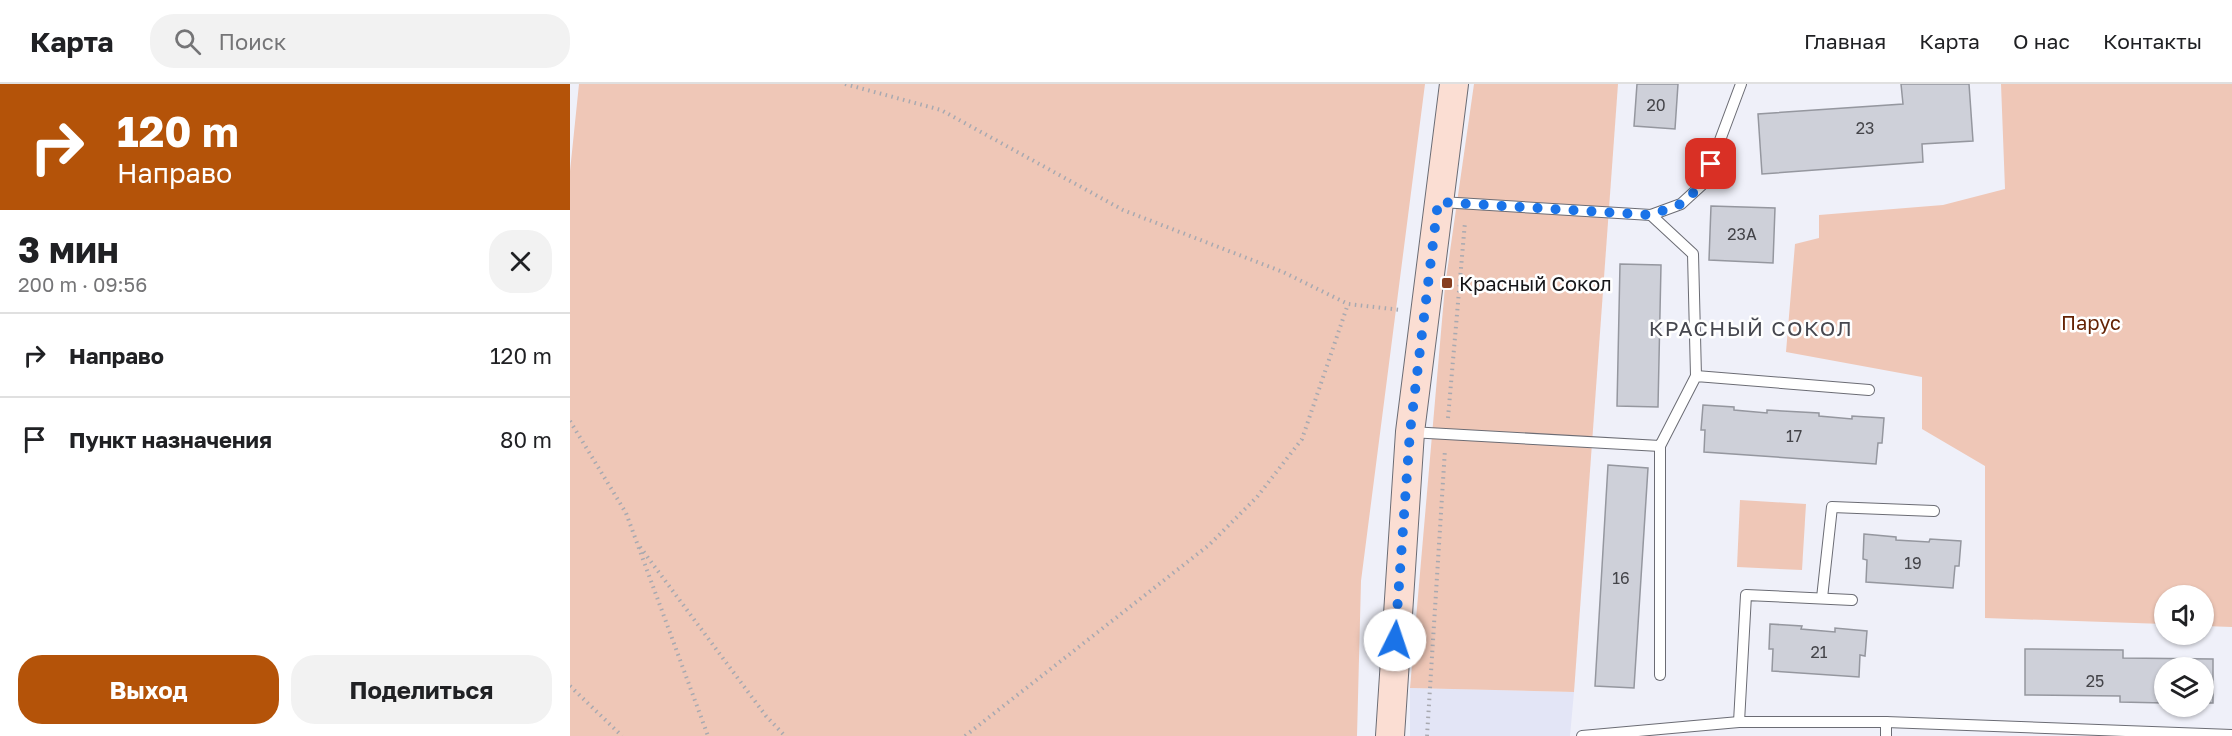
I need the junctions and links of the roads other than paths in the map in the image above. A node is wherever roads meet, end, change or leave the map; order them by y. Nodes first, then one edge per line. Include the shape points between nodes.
1 (1454, 84) edge
2 (1741, 84) edge
3 (1438, 202) junction
4 (1651, 215) junction
5 (1696, 376) junction
6 (1869, 390) dead end
7 (1410, 432) junction
8 (1660, 446) junction
9 (1934, 511) dead end
10 (1822, 598) junction
11 (1852, 600) dead end
12 (1660, 675) dead end
13 (1390, 722) edge
14 (1739, 722) junction
15 (1886, 722) junction
16 (2232, 735) edge
17 (1582, 736) edge
18 (1887, 736) edge

1 - 3 street
2 - 4 lane via 1704,183 1681,204
3 - 4 lane
3 - 7 street
4 - 5 lane via 1693,254
5 - 6 lane
5 - 8 lane
7 - 8 lane
7 - 13 street
8 - 12 lane
9 - 10 lane via 1832,507
10 - 11 lane
10 - 14 lane via 1746,595
14 - 15 lane
14 - 17 lane
15 - 16 lane
15 - 18 lane

